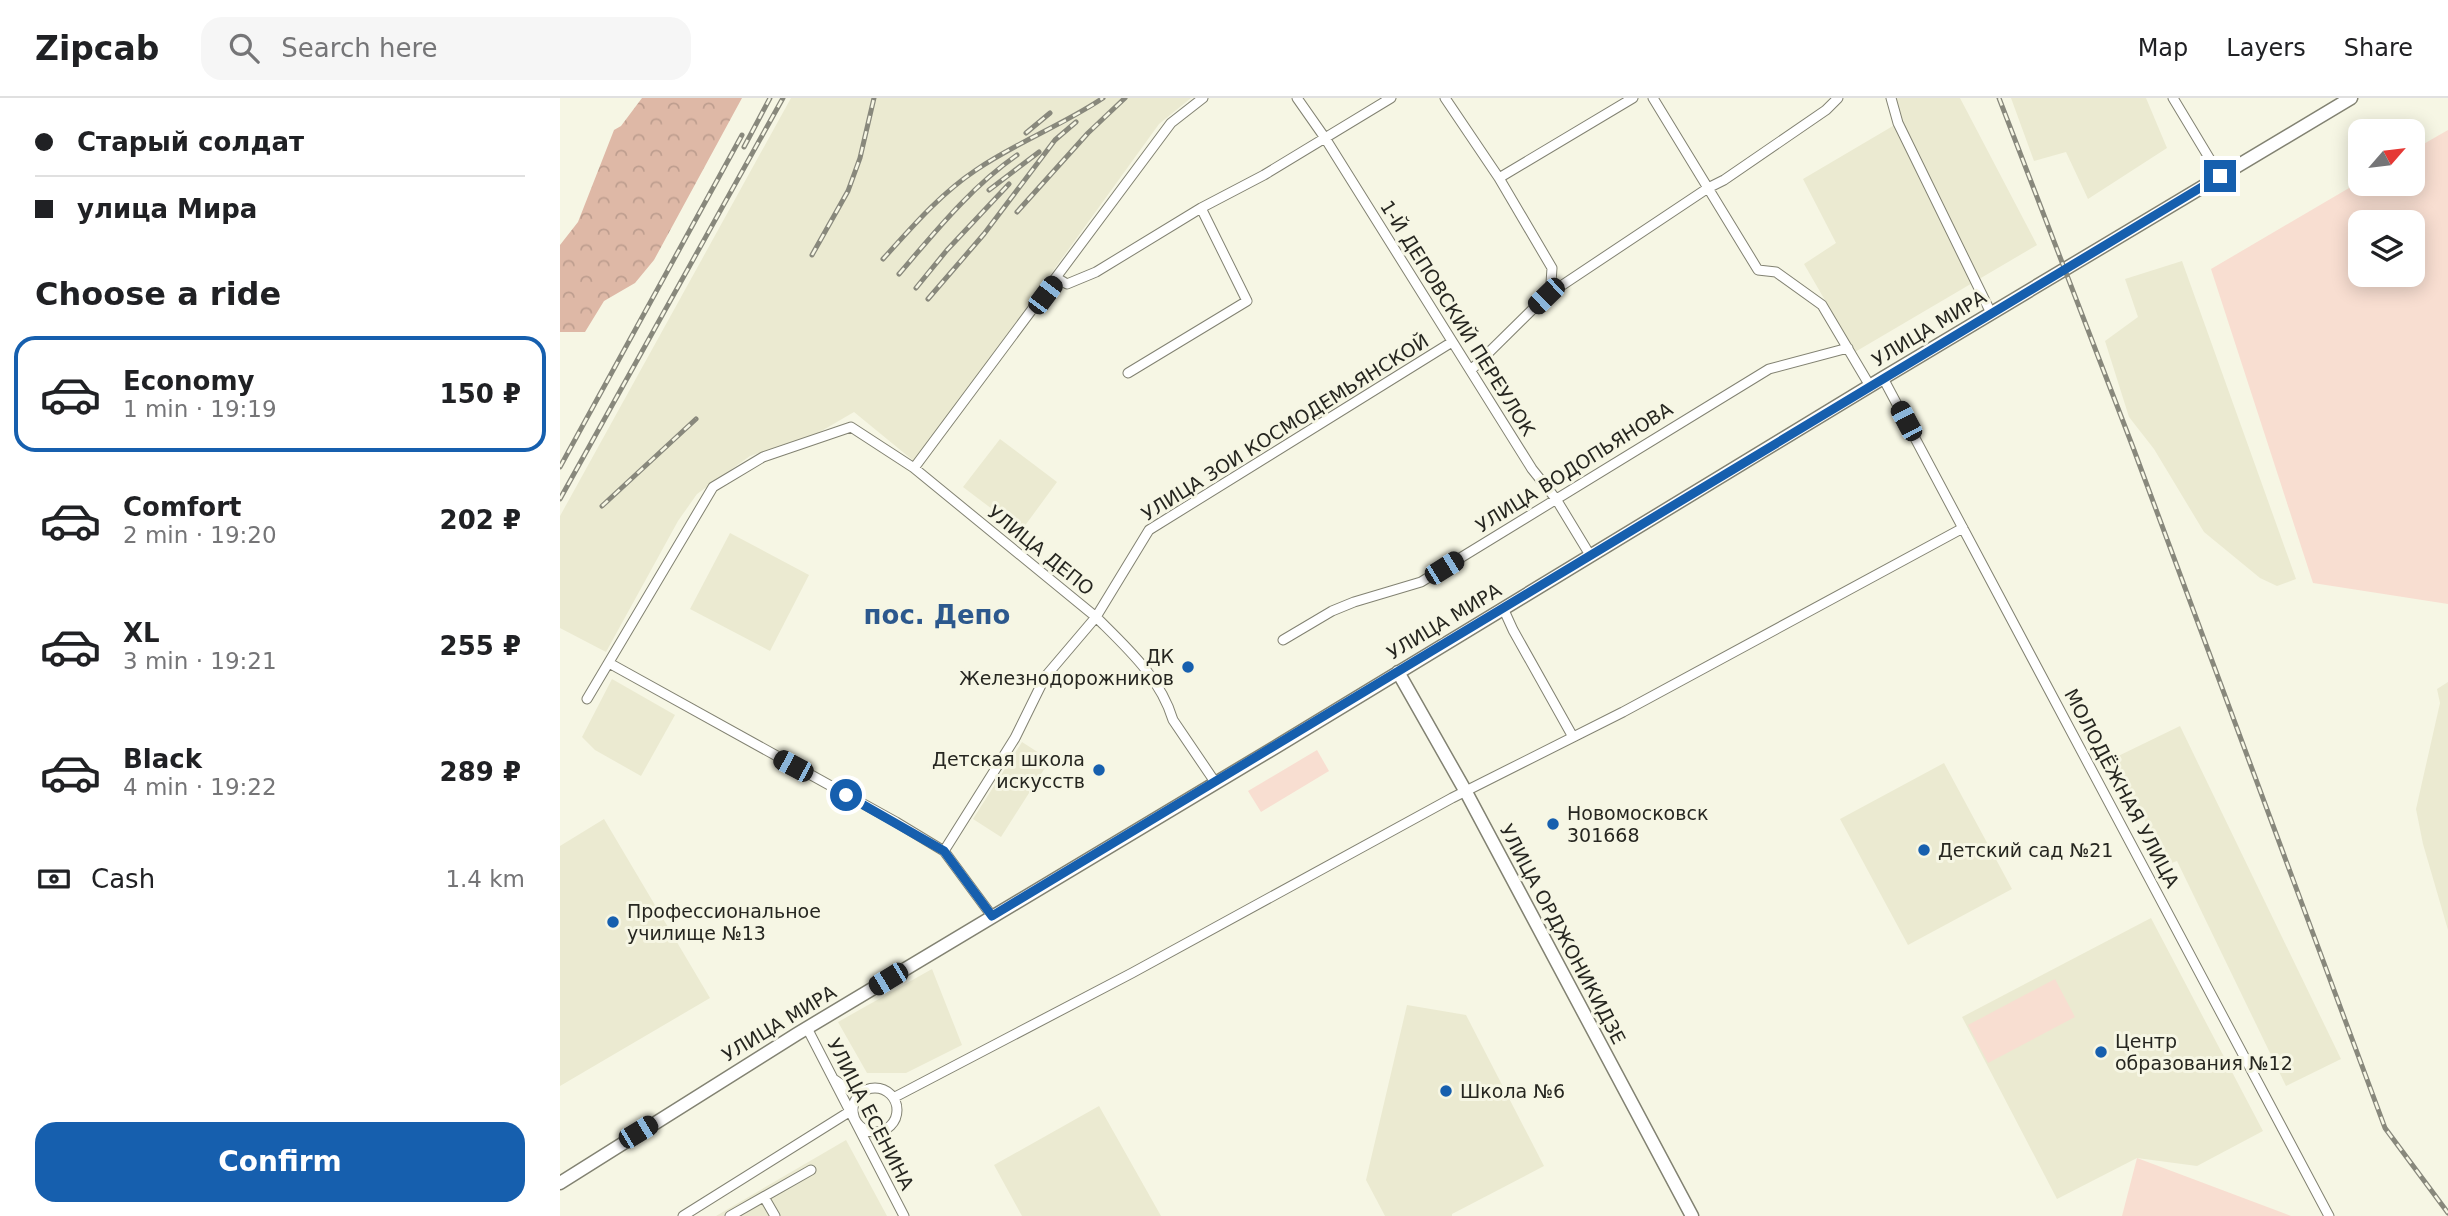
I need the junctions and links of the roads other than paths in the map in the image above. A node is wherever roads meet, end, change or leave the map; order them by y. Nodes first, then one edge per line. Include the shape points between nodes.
1 (1203, 98) edge
2 (1297, 98) edge
3 (1391, 98) edge
4 (1445, 98) edge
5 (1633, 98) edge
6 (1653, 98) edge
7 (1838, 98) edge
8 (1891, 98) edge
9 (2174, 98) edge
10 (2351, 98) edge
11 (1325, 138) junction
12 (2220, 176) junction
13 (1499, 178) junction
14 (1708, 188) junction
15 (1201, 208) junction
16 (1057, 278) junction
17 (1546, 296) junction
18 (1991, 313) junction
19 (1452, 342) junction
20 (1848, 348) junction
21 (1471, 370) junction
22 (1128, 373) dead end
23 (1883, 378) junction
24 (1870, 386) junction
25 (914, 468) junction
26 (1556, 499) junction
27 (1964, 528) junction
28 (1590, 555) junction
29 (1503, 608) junction
30 (1096, 617) junction
31 (1283, 640) dead end
32 (609, 663) junction
33 (1398, 672) junction
34 (587, 699) dead end
35 (1573, 737) junction
36 (1215, 782) junction
37 (1466, 792) junction
38 (944, 851) junction
39 (992, 916) junction
40 (807, 1028) junction
41 (832, 1078) junction
42 (862, 1090) junction
43 (895, 1097) junction
44 (849, 1112) junction
45 (855, 1123) junction
46 (887, 1130) junction
47 (870, 1151) junction
48 (811, 1170) dead end
49 (560, 1183) edge
50 (764, 1197) junction
51 (683, 1216) edge
52 (730, 1216) edge
53 (775, 1216) edge
54 (904, 1216) edge
55 (1692, 1216) edge
56 (2329, 1216) edge

1 - 16 street via 1171,124
2 - 11 street, 1-Й ДЕПОВСКИЙ ПЕРЕУЛОК
3 - 11 street
4 - 13 street
5 - 13 street
6 - 14 street
7 - 14 street
8 - 18 street via 1898,122
9 - 12 street
10 - 12 main road, УЛИЦА МИРА
11 - 15 street
11 - 19 street, 1-Й ДЕПОВСКИЙ ПЕРЕУЛОК
12 - 18 main road, УЛИЦА МИРА
13 - 17 street via 1552,268
14 - 17 street
14 - 20 street via 1758,270 1776,272 1822,305
15 - 16 street via 1079,281 1068,284
15 - 22 street via 1248,301
16 - 25 street
17 - 21 street
18 - 23 main road, УЛИЦА МИРА
19 - 21 street, 1-Й ДЕПОВСКИЙ ПЕРЕУЛОК
19 - 30 street, УЛИЦА ЗОИ КОСМОДЕМЬЯНСКОЙ via 1149,530
20 - 24 street
20 - 26 street, УЛИЦА ВОДОПЬЯНОВА via 1769,369
21 - 26 street, 1-Й ДЕПОВСКИЙ ПЕРЕУЛОК via 1532,469
23 - 24 main road, УЛИЦА МИРА
23 - 27 street, МОЛОДЁЖНАЯ УЛИЦА
24 - 28 main road, УЛИЦА МИРА
25 - 30 street, УЛИЦА ДЕПО
25 - 32 street, УЛИЦА ДЕПО via 851,427 763,457 713,487
26 - 28 street, 1-Й ДЕПОВСКИЙ ПЕРЕУЛОК
26 - 31 street, УЛИЦА ВОДОПЬЯНОВА via 1421,582 1332,611
27 - 35 street
27 - 56 street, МОЛОДЁЖНАЯ УЛИЦА
28 - 29 main road, УЛИЦА МИРА
29 - 33 main road, УЛИЦА МИРА
29 - 35 street
30 - 36 street via 1143,664 1173,720
30 - 38 street, УЛИЦА ДЕПО via 1045,677 1015,738
32 - 34 street
32 - 38 street
33 - 36 main road, УЛИЦА МИРА
33 - 37 main road, УЛИЦА ОРДЖОНИКИДЗЕ
35 - 37 street
36 - 39 main road, УЛИЦА МИРА
37 - 43 street
37 - 55 main road, УЛИЦА ОРДЖОНИКИДЗЕ
38 - 39 street
39 - 40 main road, УЛИЦА МИРА
40 - 41 street, УЛИЦА ЕСЕНИНА
40 - 49 main road, УЛИЦА МИРА
41 - 42 street via 848,1089
41 - 44 street, УЛИЦА ЕСЕНИНА
42 - 43 street via 882,1088
42 - 45 street via 853,1103
43 - 46 street via 897,1116
44 - 45 street, УЛИЦА ЕСЕНИНА
44 - 51 street
45 - 46 street via 869,1132
45 - 47 street, УЛИЦА ЕСЕНИНА
46 - 47 street via 875,1139
47 - 54 street, УЛИЦА ЕСЕНИНА
48 - 50 street
50 - 52 street
50 - 53 street

